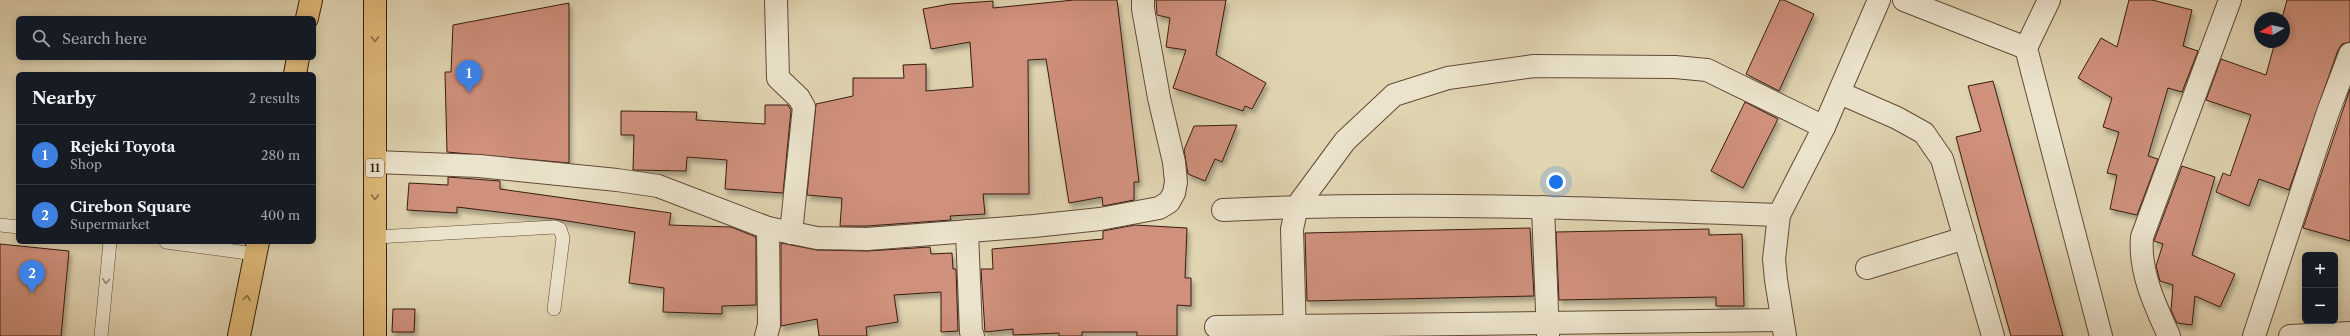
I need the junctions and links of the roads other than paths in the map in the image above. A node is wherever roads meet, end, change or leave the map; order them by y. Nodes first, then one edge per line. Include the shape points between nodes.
1 (311, 0) edge
2 (375, 0) edge
3 (776, 0) edge
4 (1143, 0) edge
5 (1879, 0) edge
6 (1904, 0) edge
7 (2049, 0) edge
8 (2230, 0) edge
9 (307, 16) edge
10 (2026, 48) junction
11 (2350, 54) edge
12 (298, 60) edge
13 (295, 72) edge
14 (1840, 93) junction
15 (1824, 127) junction
16 (375, 162) junction
17 (1296, 206) junction
18 (1543, 207) junction
19 (1223, 210) dead end
20 (1778, 215) junction
21 (0, 225) edge
22 (16, 227) edge
23 (768, 228) junction
24 (967, 231) junction
25 (791, 233) junction
26 (376, 237) junction
27 (1965, 238) junction
28 (110, 244) edge
29 (196, 244) edge
30 (256, 248) edge
31 (1867, 268) dead end
32 (554, 309) dead end
33 (1216, 327) dead end
34 (1784, 328) edge
35 (1295, 330) edge
36 (1548, 330) edge
37 (2350, 333) edge
38 (101, 336) edge
39 (239, 336) edge
40 (375, 336) edge
41 (766, 336) edge
42 (973, 336) edge
43 (1993, 336) edge
44 (2101, 336) edge
45 (2169, 336) edge
46 (2254, 336) edge
47 (2290, 336) edge

1 - 9 highway
2 -> 16 highway, 11
3 - 25 street via 778,78 799,98 804,107
4 - 24 street via 1153,68 1174,162 1176,182 1169,202 1159,208 1100,219
5 - 14 street
6 - 10 street
7 - 10 street
8 - 45 street via 2142,237 2140,252 2151,297
10 - 44 street
11 - 46 street via 2328,112
12 - 13 highway
14 - 15 street
14 - 27 street via 1924,133 1942,158
15 - 17 street via 1707,70 1675,67 1534,66 1448,78 1390,98 1345,141
15 - 20 street
16 - 23 street via 479,166 658,186
16 -> 26 highway, 11
17 - 18 street
17 - 19 street
17 - 35 street via 1292,229
18 - 20 street
18 - 36 street
20 - 34 street via 1774,259
21 - 22 lane
23 - 25 street
23 - 41 street via 769,325
24 - 25 street via 868,239 817,238
24 - 42 street
26 - 32 lane via 555,227 560,229 563,238
26 - 40 highway, 11
27 - 31 street
27 - 43 street
28 -> 38 lane
29 - 30 lane
39 -> 30 highway
33 - 35 street
34 - 36 street
35 - 36 street
37 - 47 street

